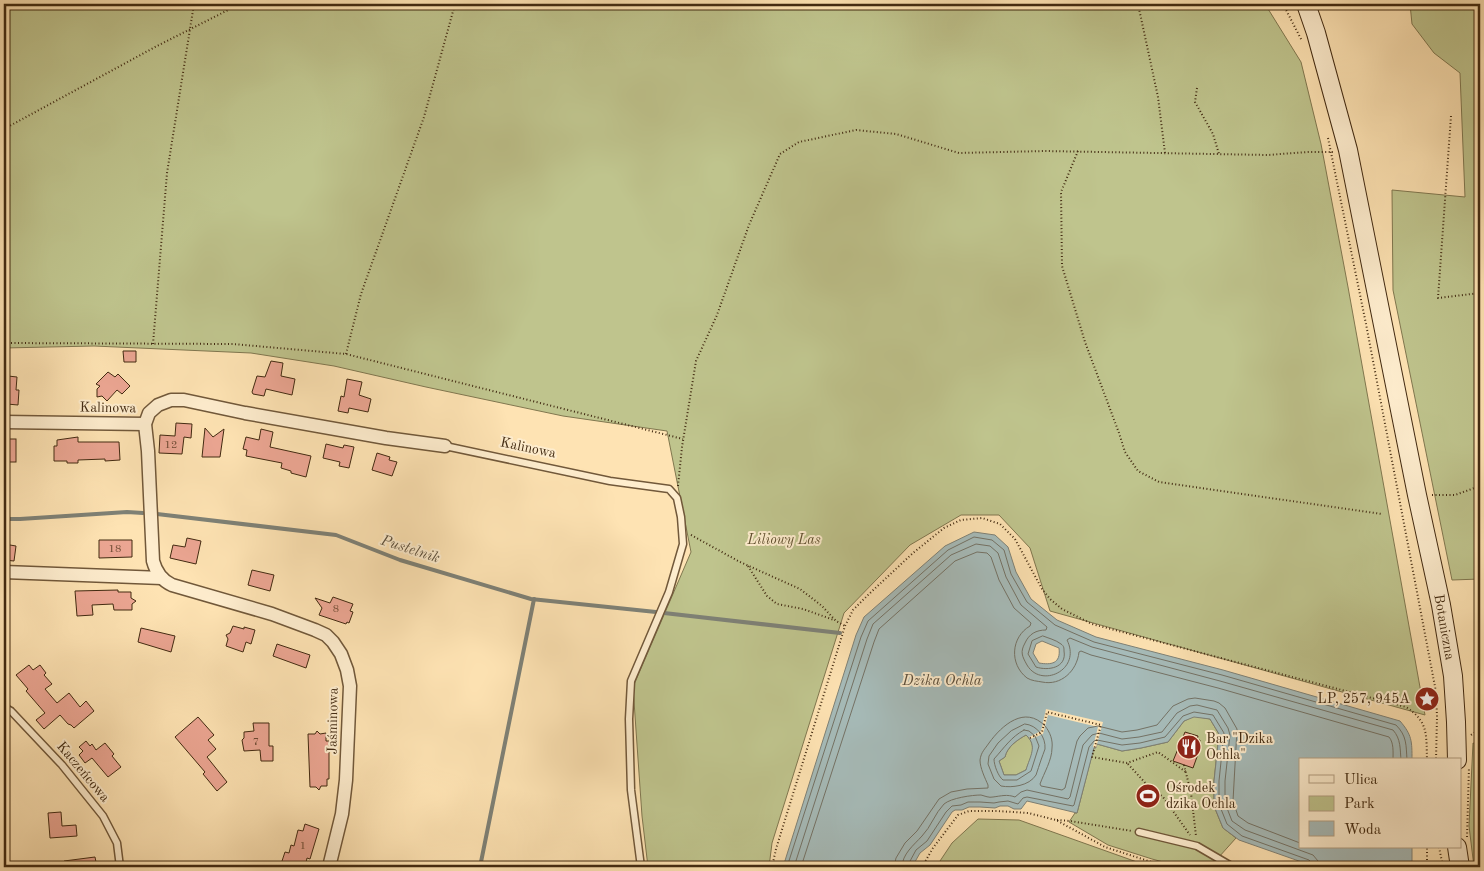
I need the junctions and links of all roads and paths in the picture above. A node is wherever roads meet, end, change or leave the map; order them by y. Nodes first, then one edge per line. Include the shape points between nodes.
1 (194, 4) edge
2 (240, 4) edge
3 (455, 4) edge
4 (1138, 4) edge
5 (1283, 4) edge
6 (1306, 4) edge
7 (191, 29) junction
8 (1304, 46) dead end
9 (1198, 88) dead end
10 (1451, 116) dead end
11 (4, 129) edge
12 (1328, 134) dead end
13 (1078, 151) junction
14 (1340, 151) junction
15 (1165, 153) junction
16 (1219, 154) junction
17 (1480, 294) edge
18 (4, 343) edge
19 (153, 344) junction
20 (346, 354) junction
21 (4, 422) edge
22 (145, 424) junction
23 (684, 440) junction
24 (445, 446) joint
25 (1480, 486) edge
26 (1417, 495) junction
27 (677, 498) junction
28 (1382, 514) dead end
29 (682, 530) junction
30 (748, 565) junction
31 (4, 572) edge
32 (162, 578) junction
33 (836, 621) junction
34 (845, 626) junction
35 (4, 707) edge
36 (1480, 729) edge
37 (1471, 736) dead end
38 (1030, 738) dead end
39 (1427, 758) edge
40 (1436, 758) edge
41 (1463, 762) edge
42 (1128, 764) junction
43 (1184, 765) dead end
44 (1186, 772) junction
45 (1212, 790) dead end
46 (1191, 793) junction
47 (1056, 820) junction
48 (1139, 832) joint
49 (1462, 844) edge
50 (1197, 846) junction
51 (1427, 848) edge
52 (1440, 848) edge
53 (1462, 848) edge
54 (120, 867) edge
55 (329, 867) edge
56 (641, 867) edge
57 (772, 867) edge
58 (922, 867) edge
59 (1168, 867) edge
60 (1233, 867) edge
61 (1427, 867) edge
62 (1443, 867) edge
63 (1460, 867) edge

1 - 7 path
2 - 7 path
3 - 20 path via 424,117 361,294
4 - 15 path via 1158,97
5 - 8 path
6 - 14 main road, Botaniczna via 1316,33
7 - 11 path
7 - 19 path via 167,173
9 - 16 path via 1195,102
10 - 17 path via 1438,298
12 - 14 path
13 - 15 path
13 - 23 path via 959,153 896,134 856,130 799,142 780,154 696,361
13 - 28 path via 1061,192 1062,266 1085,342 1125,452 1138,471 1159,482
14 - 16 path
14 - 26 main road, Botaniczna
14 - 40 path via 1368,334 1436,692
15 - 16 path
18 - 19 path
19 - 20 path via 233,344
20 - 23 path
21 - 22 street, Kalinowa
22 - 24 street, Kalinowa via 149,412 158,405 184,400
22 - 32 street via 153,561
23 - 27 path
24 - 27 lane, Kalinowa via 610,481 669,490
25 - 26 path via 1455,495
26 - 41 main road, Botaniczna via 1441,606
27 - 29 lane
29 - 30 path
29 - 56 lane via 683,544 669,592 631,681 631,790
30 - 33 path via 800,589
30 - 33 path via 766,596 777,604
31 - 32 street, Jaśminowa
32 - 55 street, Jaśminowa via 172,585 315,630 326,635 341,654 350,686 346,780 342,814
33 - 34 path
34 - 39 path via 853,610 869,594 944,528 961,520 982,518 1000,524 1015,540 1042,589 1062,609 1092,624 1406,707 1418,716 1424,726
34 - 57 path
35 - 54 lane, Kaczeńcowa via 62,765 91,800 118,843
36 - 37 path
38 - 42 path via 1042,732 1047,712 1101,724 1092,757
41 - 49 path
42 - 44 path via 1158,752
42 - 50 path via 1163,797
43 - 44 path
44 - 46 path
45 - 46 path
46 - 50 path
47 - 48 path
47 - 58 path via 1028,813 966,812 958,815
47 - 59 path via 1105,848
48 - 50 lane
50 - 60 lane
51 - 61 path
52 - 62 path
53 - 63 main road

